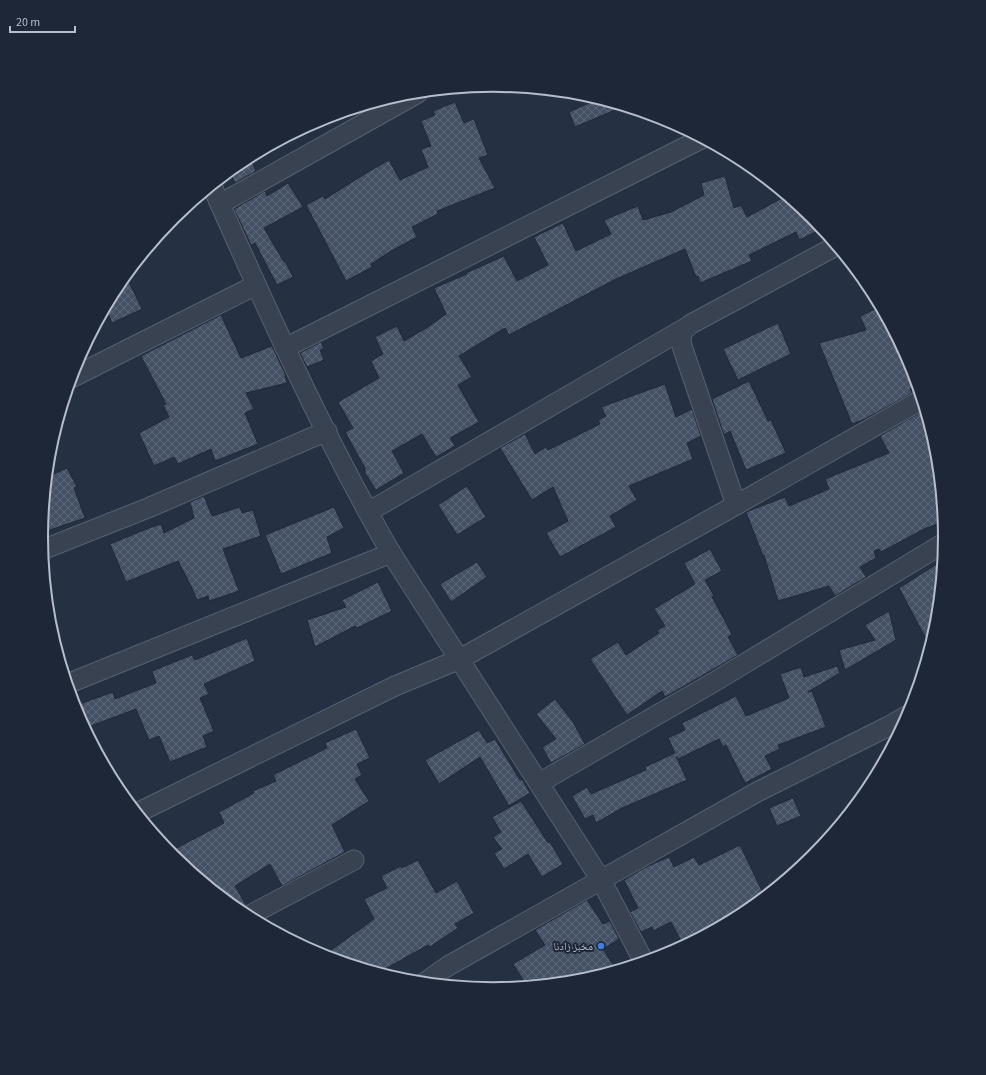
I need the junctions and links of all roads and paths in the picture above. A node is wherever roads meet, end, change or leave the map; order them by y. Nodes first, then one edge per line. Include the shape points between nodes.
1 (402, 102) edge
2 (697, 142) edge
3 (214, 191) edge
4 (220, 204) junction
5 (831, 248) edge
6 (256, 285) junction
7 (687, 327) junction
8 (285, 348) junction
9 (80, 374) edge
10 (917, 403) edge
11 (327, 431) junction
12 (736, 505) junction
13 (368, 512) junction
14 (48, 547) edge
15 (938, 547) edge
16 (391, 552) junction
17 (460, 659) junction
18 (72, 682) edge
19 (898, 721) edge
20 (539, 783) junction
21 (142, 811) edge
22 (354, 860) dead end
23 (601, 880) junction
24 (254, 913) edge
25 (641, 957) edge
26 (431, 978) edge

1 - 4 street
2 - 8 street
3 - 4 street
4 - 6 street
5 - 7 street
6 - 8 street
6 - 9 street
7 - 12 street via 681,335 681,345
7 - 13 street
8 - 11 street
10 - 12 street
11 - 13 street
11 - 14 street via 148,508
12 - 17 street
13 - 16 street
15 - 20 street via 721,678
16 - 17 street
16 - 18 street
17 - 20 street
17 - 21 street via 388,689
19 - 23 street via 759,791
20 - 23 street
22 - 24 street
23 - 25 street
23 - 26 street

